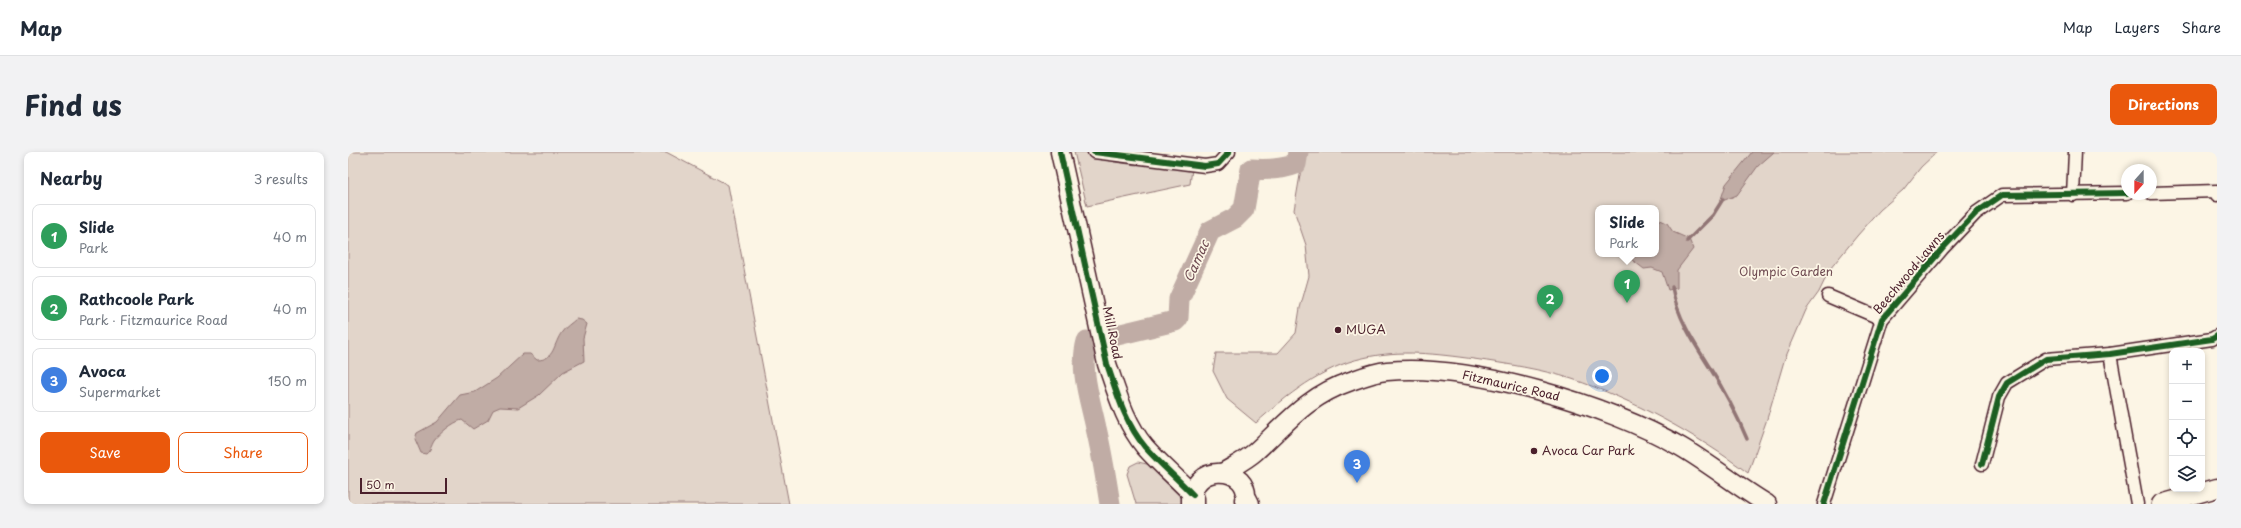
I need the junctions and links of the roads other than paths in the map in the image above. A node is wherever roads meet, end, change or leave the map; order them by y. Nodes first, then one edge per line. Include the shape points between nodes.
1 (1060, 152) edge
2 (1094, 152) edge
3 (1229, 152) edge
4 (2075, 152) edge
5 (1119, 153) edge
6 (2217, 191) edge
7 (2121, 193) edge
8 (2157, 193) edge
9 (2072, 194) junction
10 (2217, 195) edge
11 (1828, 296) dead end
12 (1882, 319) junction
13 (2217, 336) edge
14 (2110, 354) junction
15 (1254, 453) junction
16 (1158, 460) junction
17 (1982, 464) dead end
18 (1216, 473) junction
19 (2217, 488) edge
20 (1245, 497) edge
21 (1193, 500) edge
22 (1767, 504) edge
23 (1824, 504) edge
24 (2137, 504) edge
25 (2161, 504) edge

1 - 16 main road, Mill Road via 1107,364 1126,417 1145,447
2 - 5 street
3 - 5 street via 1224,159 1211,166
4 - 9 street
6 - 8 street
6 - 10 street
7 - 9 street, Beechwood Lawns
9 - 12 street, Beechwood Lawns via 2002,195 1976,213
11 - 12 street
12 - 23 street, Beechwood Lawns
13 - 14 street via 2212,339
14 - 17 street via 2046,359 2007,383 1999,397
14 - 24 street
15 - 18 main road, Fitzmaurice Road
15 - 20 main road, Fitzmaurice Road
15 - 22 main road, Fitzmaurice Road via 1295,413 1323,394 1351,381 1386,371 1425,370 1480,377 1523,387 1622,418 1680,446
16 - 18 main road, Mill Road via 1181,471
16 - 21 main road, Mill Road
18 - 20 main road via 1236,477
18 - 21 main road via 1200,480
19 - 25 main road

